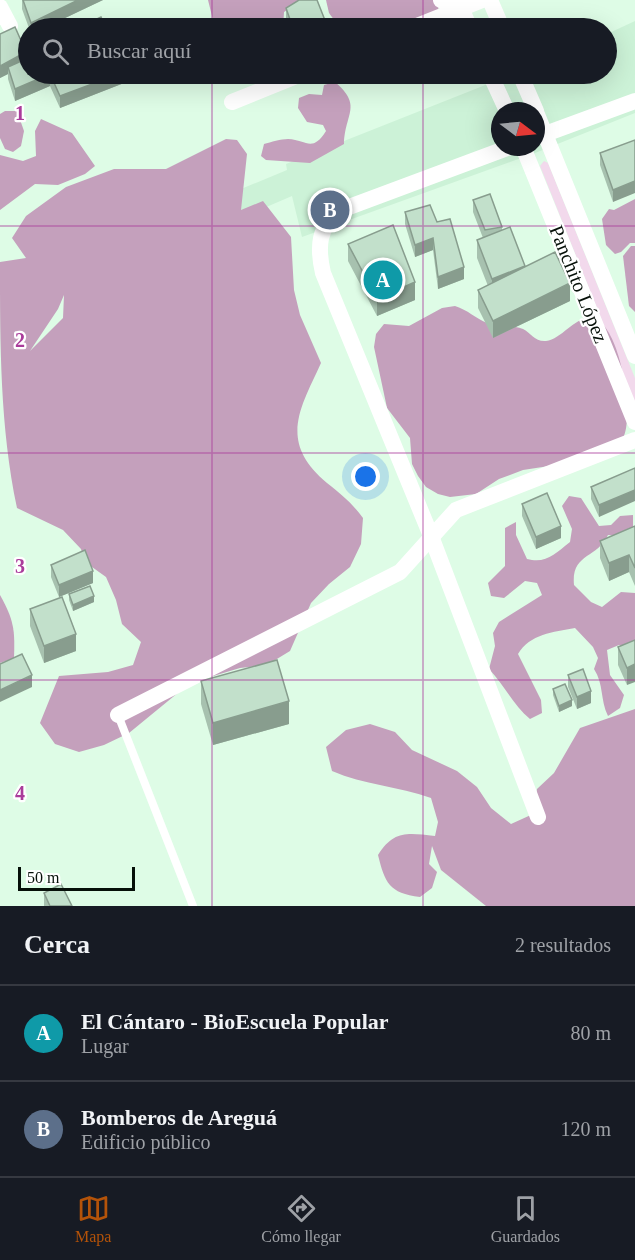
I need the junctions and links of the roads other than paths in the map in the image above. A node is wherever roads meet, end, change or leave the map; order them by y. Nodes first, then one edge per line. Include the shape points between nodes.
1 (482, 0) edge
2 (490, 0) edge
3 (442, 1) edge
4 (0, 7) edge
5 (461, 8) junction
6 (436, 18) edge
7 (466, 18) edge
8 (498, 18) edge
9 (10, 26) dead end
10 (276, 84) edge
11 (495, 84) edge
12 (524, 84) edge
13 (635, 100) edge
14 (232, 102) dead end
15 (503, 102) edge
16 (532, 102) edge
17 (545, 134) edge
18 (545, 145) edge
19 (491, 154) edge
20 (527, 156) edge
21 (635, 356) edge
22 (635, 422) edge
23 (635, 440) edge
24 (431, 536) junction
25 (118, 716) joint
26 (538, 817) dead end
27 (193, 906) edge

1 - 5 street
2 - 8 street
3 - 5 street
4 - 9 street
5 - 6 street
5 - 7 street
10 - 14 street
11 - 15 street
12 - 16 street, Panchito López
13 - 17 street
18 - 21 street, Panchito López
19 - 24 street via 341,210 321,234 319,258 323,273
20 - 22 street, Panchito López
23 - 24 street via 456,510
24 - 25 street via 400,572
24 - 26 street
25 - 27 lane

